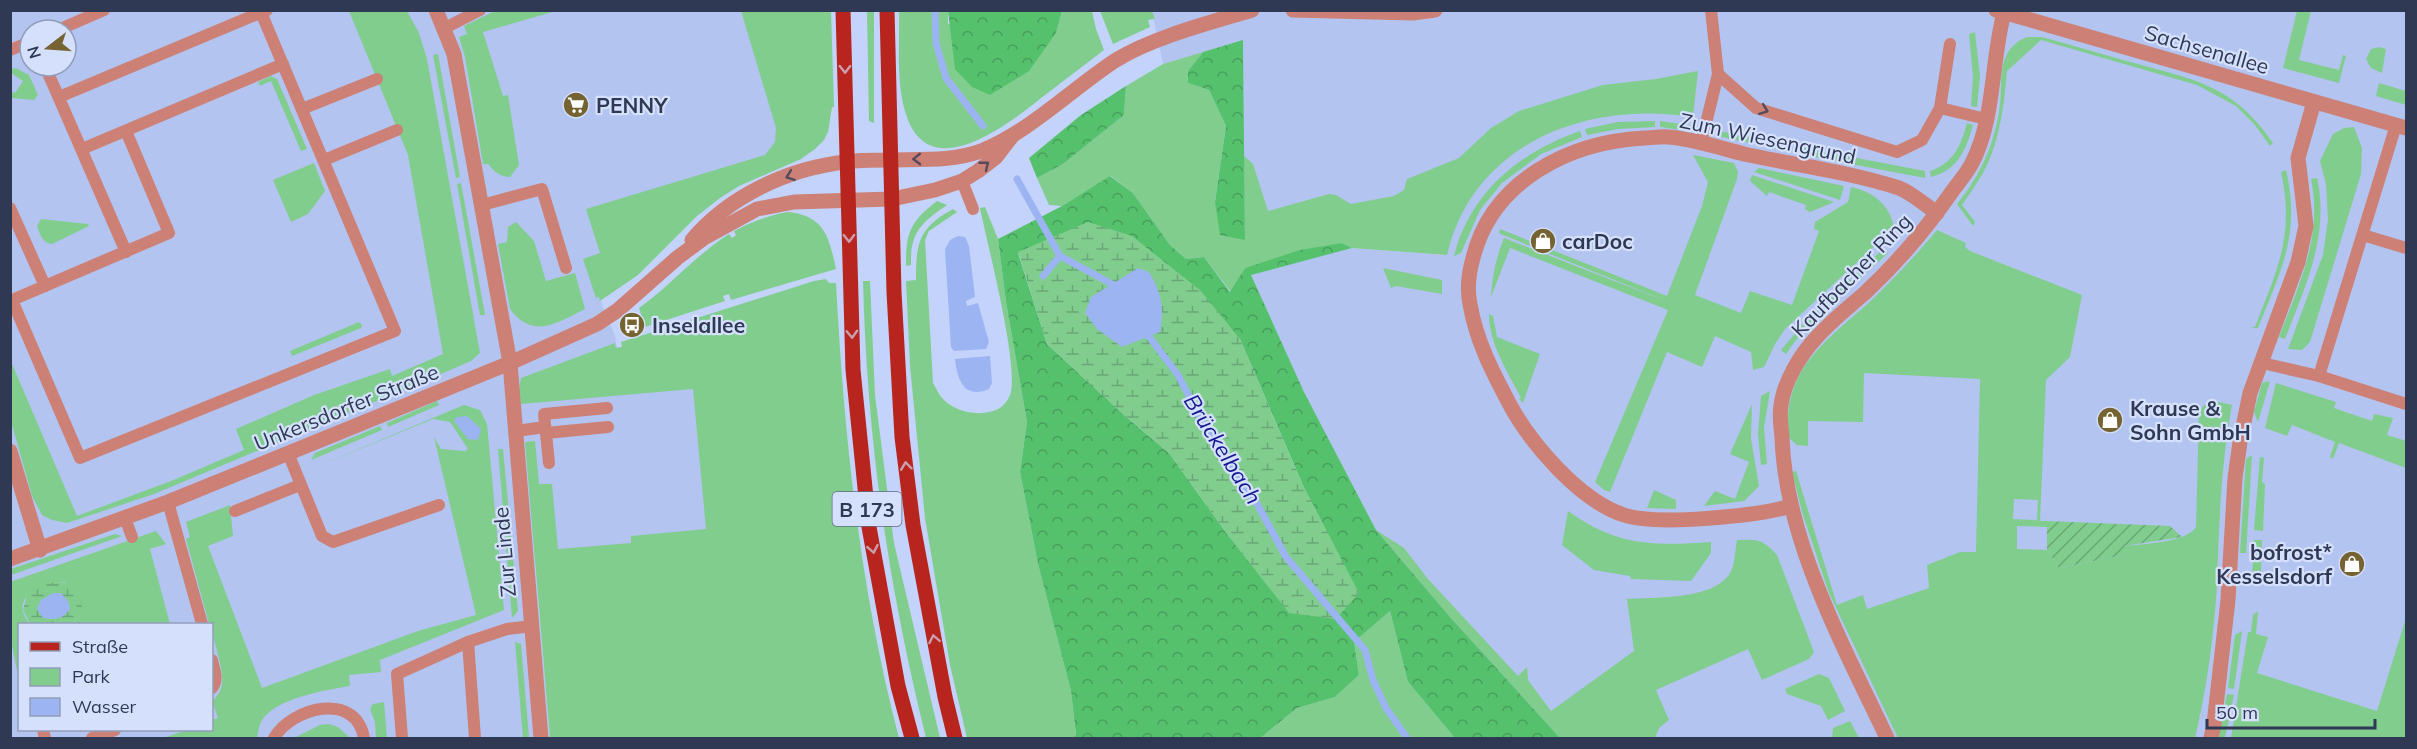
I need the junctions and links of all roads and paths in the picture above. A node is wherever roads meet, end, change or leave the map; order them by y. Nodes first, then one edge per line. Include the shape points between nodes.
1 (104, 10) edge
2 (436, 10) edge
3 (480, 10) edge
4 (843, 10) edge
5 (887, 10) edge
6 (1252, 10) edge
7 (1293, 10) edge
8 (1436, 10) edge
9 (1711, 10) edge
10 (262, 11) edge
11 (2000, 12) edge
12 (78, 21) edge
13 (445, 28) junction
14 (1950, 44) dead end
15 (283, 64) junction
16 (1718, 74) junction
17 (50, 78) edge
18 (377, 79) dead end
19 (58, 97) junction
20 (2314, 102) junction
21 (1940, 108) junction
22 (302, 110) junction
23 (1986, 119) junction
24 (2401, 126) edge
25 (126, 130) junction
26 (398, 130) dead end
27 (1013, 135) junction
28 (1701, 144) junction
29 (81, 149) junction
30 (324, 160) junction
31 (891, 160) junction
32 (847, 161) junction
33 (962, 181) junction
34 (892, 199) junction
35 (848, 201) junction
36 (482, 205) junction
37 (10, 207) edge
38 (973, 209) dead end
39 (1937, 213) junction
40 (2363, 235) junction
41 (2406, 248) edge
42 (126, 252) junction
43 (677, 258) junction
44 (567, 268) dead end
45 (45, 286) junction
46 (510, 363) junction
47 (2262, 363) junction
48 (2319, 376) junction
49 (2406, 404) edge
50 (607, 408) dead end
51 (608, 427) dead end
52 (546, 430) junction
53 (516, 431) junction
54 (10, 451) edge
55 (288, 453) junction
56 (549, 463) dead end
57 (300, 485) junction
58 (168, 502) junction
59 (439, 505) dead end
60 (1791, 506) junction
61 (234, 512) dead end
62 (125, 518) junction
63 (132, 537) dead end
64 (40, 550) junction
65 (10, 559) edge
66 (202, 623) edge
67 (532, 627) junction
68 (468, 642) junction
69 (213, 664) edge
70 (213, 687) edge
71 (110, 731) edge
72 (92, 738) edge
73 (274, 738) edge
74 (364, 738) edge
75 (402, 738) edge
76 (475, 738) edge
77 (541, 738) edge
78 (912, 738) edge
79 (955, 738) edge
80 (1887, 738) edge
81 (2211, 738) edge

1 - 12 lane
2 - 13 street
3 - 13 lane
4 -> 32 main road, B 173
5 - 31 main road, B 173
6 - 27 street, Unkersdorfer Straße via 1171,36 1119,59
7 - 8 street
9 - 16 lane
10 - 15 lane
10 - 19 lane
11 - 20 street, Sachsenallee
11 - 23 street, Kaufbacher Ring
13 - 36 street via 454,54
14 - 21 lane
15 - 22 lane
15 - 25 lane
16 -> 21 lane via 1756,108 1897,152 1922,140
16 - 28 lane
17 - 19 lane
18 - 22 lane
19 - 29 lane
20 - 24 street, Sachsenallee
20 - 47 street via 2298,158 2306,226 2298,261
21 - 23 lane
22 - 30 lane
23 - 39 street, Kaufbacher Ring via 1972,163
24 - 40 lane
25 - 29 lane
25 - 42 lane via 169,233
26 - 30 lane
27 -> 31 street, Unkersdorfer Straße via 981,151 960,156
33 -> 27 street, Unkersdorfer Straße via 996,157
28 - 39 street, Zum Wiesengrund via 1901,189
28 - 60 street, Zum Wiesengrund via 1669,137 1622,140 1579,150 1541,168 1516,186 1491,214 1478,240 1470,271 1469,303 1484,356 1521,427 1548,460 1591,497 1624,515 1657,519 1770,513
29 - 42 lane
30 - 45 lane via 395,331 80,458 12,300
31 - 32 street, Unkersdorfer Straße
31 - 34 main road, B 173
32 - 35 main road, B 173
32 -> 43 street, Unkersdorfer Straße via 786,177 750,193 724,208
33 - 34 street, Unkersdorfer Straße
33 - 38 lane
34 - 35 street, Unkersdorfer Straße
79 -> 34 main road, B 173 via 907,481
35 - 43 street, Unkersdorfer Straße via 794,202 758,209 704,238
35 -> 78 main road, B 173 via 853,370 869,527 898,686
36 - 44 lane via 542,189
36 - 46 street
37 - 45 lane
39 - 60 street, Kaufbacher Ring via 1904,254 1815,339 1791,373 1781,405 1782,458
40 - 41 lane
40 - 48 lane
42 - 45 lane
43 - 46 street, Unkersdorfer Straße via 606,319
46 - 53 street, Zur Linde
46 - 55 street, Unkersdorfer Straße
47 - 48 lane
47 - 81 street via 2250,393 2235,478 2228,600
48 - 49 lane
50 - 52 lane via 544,414
51 - 52 lane
52 - 53 lane
52 - 56 lane
53 - 67 street, Zur Linde
54 - 64 street
55 - 57 lane
55 - 58 street, Unkersdorfer Straße
57 - 59 lane via 322,536 333,542
57 - 61 lane
58 - 62 street, Unkersdorfer Straße
58 - 66 lane
60 - 80 street, Kaufbacher Ring via 1828,614
62 - 63 lane
62 - 64 street, Unkersdorfer Straße
64 - 65 street, Unkersdorfer Straße
67 - 68 lane via 507,629
67 - 77 street, Zur Linde
68 - 75 lane via 397,674
68 - 76 lane
69 - 70 lane via 216,677
71 - 72 lane
73 - 74 lane via 285,724 309,712 335,708 351,714 362,728

